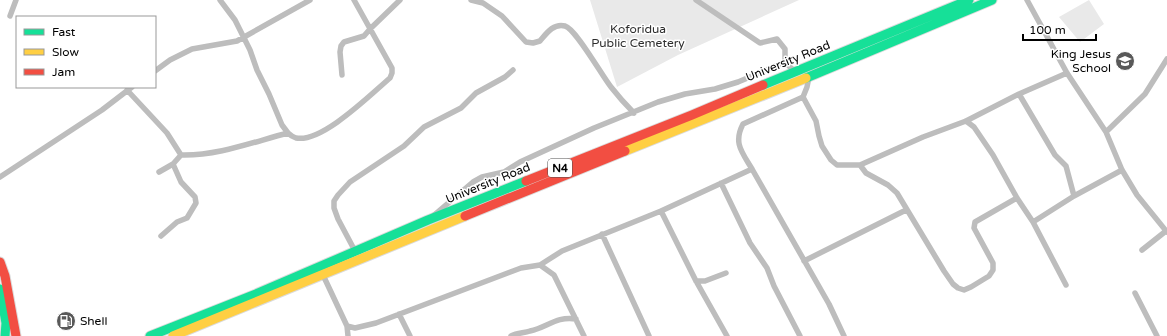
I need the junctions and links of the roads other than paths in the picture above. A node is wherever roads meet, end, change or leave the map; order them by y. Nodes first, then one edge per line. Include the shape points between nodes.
1 (16, 0) edge
2 (220, 0) edge
3 (310, 0) edge
4 (354, 0) edge
5 (400, 0) edge
6 (471, 0) edge
7 (696, 0) edge
8 (970, 0) edge
9 (992, 0) edge
10 (1027, 0) edge
11 (10, 16) dead end
12 (370, 29) junction
13 (243, 37) junction
14 (1167, 59) edge
15 (785, 62) junction
16 (156, 70) edge
17 (513, 70) dead end
18 (794, 71) junction
19 (1067, 73) junction
20 (342, 76) dead end
21 (809, 77) junction
22 (130, 89) edge
23 (1019, 94) junction
24 (803, 97) junction
25 (634, 113) junction
26 (966, 121) junction
27 (1106, 132) junction
28 (288, 133) junction
29 (181, 155) junction
30 (173, 164) junction
31 (860, 165) junction
32 (752, 169) junction
33 (1122, 170) junction
34 (159, 172) dead end
35 (0, 177) edge
36 (721, 183) junction
37 (1074, 196) junction
38 (1016, 198) junction
39 (906, 210) junction
40 (661, 211) junction
41 (428, 220) junction
42 (1033, 222) junction
43 (1166, 232) edge
44 (602, 234) junction
45 (161, 236) dead end
46 (1142, 250) dead end
47 (355, 251) junction
48 (804, 261) junction
49 (0, 262) edge
50 (540, 265) junction
51 (726, 273) dead end
52 (323, 275) junction
53 (696, 281) junction
54 (1066, 285) dead end
55 (0, 289) edge
56 (1135, 293) dead end
57 (398, 314) junction
58 (576, 319) junction
59 (347, 326) junction
60 (6, 336) edge
61 (16, 336) edge
62 (150, 336) edge
63 (173, 336) edge
64 (348, 336) edge
65 (410, 336) edge
66 (511, 336) edge
67 (584, 336) edge
68 (649, 336) edge
69 (727, 336) edge
70 (800, 336) edge
71 (844, 336) edge
72 (1157, 336) edge

1 - 11 street
2 - 13 street via 235,20
3 - 13 street
4 - 12 street
5 - 12 street
6 - 25 street via 483,3 502,16 523,40 529,43 540,41 554,27 568,28 611,87
7 - 15 street via 760,43 777,39 785,49
8 - 18 main road, University Road / N4
9 - 21 main road, University Road / N4
10 - 19 street
12 - 20 street via 364,36 344,42 340,46
12 - 28 street via 392,68 390,78 323,132 296,138
13 - 16 street via 226,44 192,49
13 - 28 street via 282,125
14 - 27 street via 1145,94
15 - 18 street
15 - 25 street via 738,82 658,102
17 - 47 street via 476,93 461,108 424,127 404,146 350,182 338,195 334,200 334,208
18 - 41 main road, University Road / N4 via 692,115
19 - 23 street
19 - 27 street
21 - 24 street
21 - 52 main road, University Road / N4
22 - 29 street via 167,133
22 - 35 street
23 - 26 street
23 - 37 street via 1055,155 1066,166
24 - 31 street via 816,121 822,146 831,160 837,166
24 - 32 street via 743,124 738,141
25 - 41 street via 541,152 504,172 482,177
26 - 31 street
26 - 38 street via 974,127 993,155
27 - 33 street
28 - 29 street via 214,152
29 - 30 street
30 - 34 street
30 - 45 street via 181,182 195,197 196,203 187,218 177,222
31 - 39 street via 866,173 897,193
32 - 36 street
32 - 48 street
33 - 37 street
33 - 43 street
36 - 40 street
36 - 70 street
37 - 42 street
38 - 39 street via 975,222 974,228 993,263 993,270 989,276 964,290 953,284
38 - 42 street
39 - 48 street
40 - 44 street
40 - 53 street
41 - 47 main road, University Road / N4
42 - 54 street
43 - 46 street
44 - 50 street via 562,251
44 - 68 street
47 - 62 main road, University Road / N4
48 - 71 street
49 - 61 main road
50 - 57 street via 521,268
50 - 58 street via 554,275
51 - 53 street via 705,281
52 - 59 street
52 - 63 main road, University Road / N4
53 - 69 street
55 - 60 main road
56 - 72 street
57 - 59 street via 355,328
57 - 65 street
58 - 66 street via 557,320 532,331
58 - 67 street
59 - 64 street

